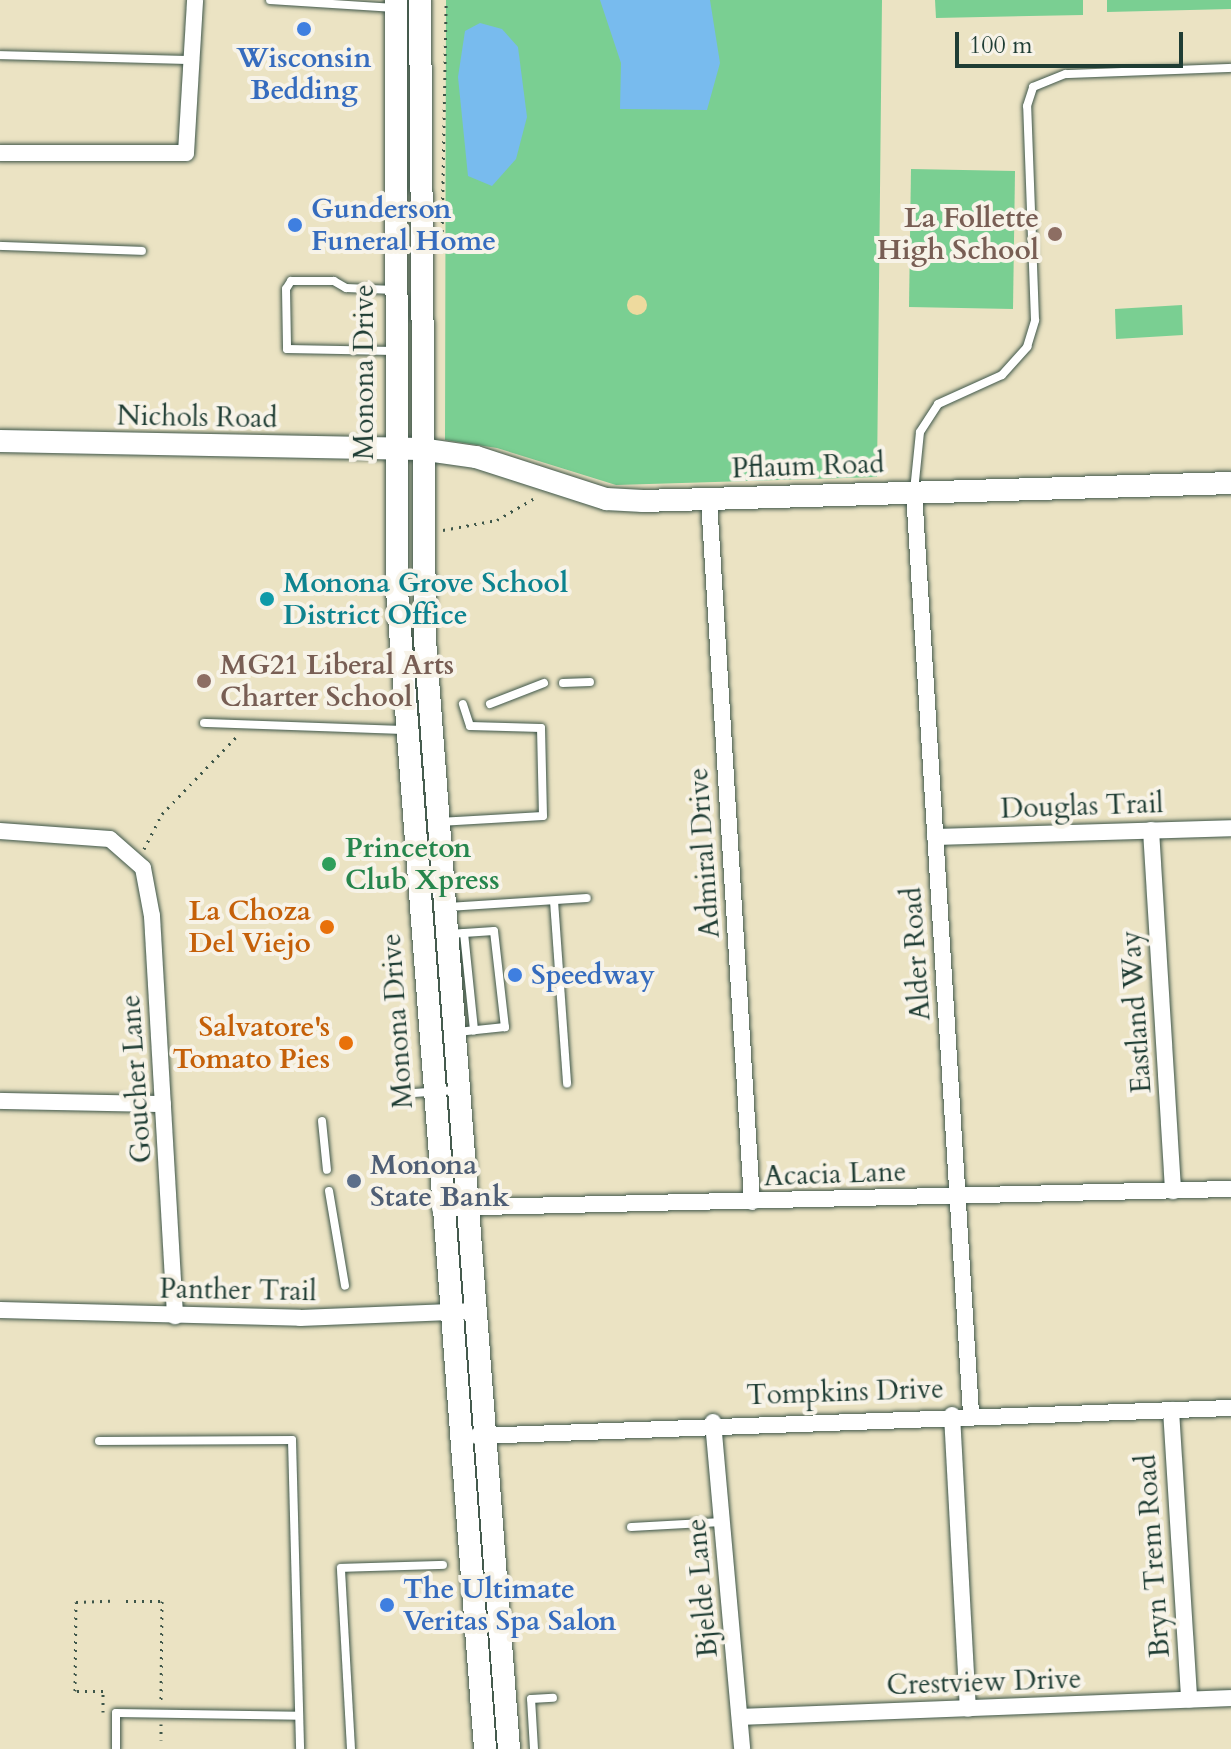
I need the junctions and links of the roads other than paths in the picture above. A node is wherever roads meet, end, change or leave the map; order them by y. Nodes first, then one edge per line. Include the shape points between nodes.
1 (195, 0) edge
2 (270, 0) edge
3 (420, 0) edge
4 (396, 4) edge
5 (0, 55) edge
6 (194, 61) junction
7 (1231, 68) edge
8 (0, 153) edge
9 (0, 246) edge
10 (142, 251) dead end
11 (394, 290) junction
12 (394, 351) junction
13 (0, 441) edge
14 (420, 449) junction
15 (394, 450) junction
16 (1231, 483) edge
17 (914, 492) junction
18 (709, 500) junction
19 (590, 682) dead end
20 (544, 683) dead end
21 (563, 683) dead end
22 (463, 704) dead end
23 (490, 704) dead end
24 (204, 723) dead end
25 (407, 730) junction
26 (439, 822) junction
27 (1231, 828) edge
28 (1151, 830) junction
29 (0, 831) edge
30 (935, 837) junction
31 (587, 898) dead end
32 (554, 901) junction
33 (446, 908) junction
34 (420, 909) junction
35 (456, 933) junction
36 (465, 1031) junction
37 (567, 1084) dead end
38 (462, 1090) junction
39 (423, 1092) junction
40 (0, 1101) edge
41 (163, 1104) junction
42 (322, 1121) dead end
43 (327, 1170) dead end
44 (1231, 1189) edge
45 (329, 1191) dead end
46 (1173, 1191) junction
47 (957, 1196) junction
48 (752, 1202) junction
49 (440, 1208) junction
50 (470, 1209) junction
51 (345, 1286) dead end
52 (0, 1310) edge
53 (476, 1311) junction
54 (449, 1313) junction
55 (175, 1316) junction
56 (1231, 1408) edge
57 (1171, 1410) junction
58 (971, 1414) junction
59 (952, 1415) junction
60 (713, 1422) junction
61 (460, 1436) junction
62 (486, 1436) junction
63 (99, 1441) dead end
64 (722, 1522) junction
65 (631, 1527) dead end
66 (443, 1565) dead end
67 (553, 1698) dead end
68 (1231, 1698) edge
69 (1189, 1699) junction
70 (968, 1709) junction
71 (299, 1716) junction
72 (740, 1717) junction
73 (116, 1749) edge
74 (300, 1749) edge
75 (351, 1749) edge
76 (485, 1749) edge
77 (509, 1749) edge
78 (534, 1749) edge
79 (742, 1749) edge

1 - 6 street
2 - 4 lane
3 - 14 street, Monona Drive
4 - 11 street, Monona Drive
5 - 6 lane
6 - 8 street via 187,151
7 - 17 lane via 1066,74 1033,87 1027,106 1035,320 1027,347 1002,375 938,404 920,432
9 - 10 lane
11 - 12 street, Monona Drive
11 - 12 lane via 346,288 334,281 291,281 286,289 292,352
12 - 15 street, Monona Drive
13 - 15 street, Nichols Road
14 - 15 street, Pflaum Road
14 - 18 street, Pflaum Road via 476,457 606,499
14 - 26 street, Monona Drive
15 - 25 street, Monona Drive
16 - 17 street, Pflaum Road
17 - 18 street, Pflaum Road
17 - 30 street, Alder Road
18 - 48 street, Admiral Drive
19 - 21 lane
20 - 23 lane
22 - 26 lane via 470,726 541,728 543,816
24 - 25 lane
25 - 34 street, Monona Drive
26 - 33 street, Monona Drive
27 - 28 street, Douglas Trail
28 - 30 street, Douglas Trail
28 - 46 street, Eastland Way
29 - 41 street, Goucher Lane via 89,835 130,853 152,916
30 - 47 street, Alder Road
31 - 32 lane
32 - 33 lane
32 - 37 lane
33 - 34 lane
33 - 35 street, Monona Drive
34 - 39 street, Monona Drive
35 - 36 street, Monona Drive
35 - 36 lane via 494,931 505,1027
36 - 38 street, Monona Drive
38 - 39 lane
38 - 50 street, Monona Drive
39 - 49 street, Monona Drive
40 - 41 street
41 - 55 street, Goucher Lane
42 - 43 lane
44 - 46 street, Acacia Lane
45 - 51 lane
46 - 47 street, Acacia Lane
47 - 48 street, Acacia Lane
47 - 58 street, Alder Road
48 - 50 street, Acacia Lane
49 - 50 street, Acacia Lane
49 - 54 street, Monona Drive
50 - 53 street, Monona Drive
52 - 55 street, Panther Trail
53 - 54 street, Panther Trail
53 - 62 street, Monona Drive
54 - 55 street, Panther Trail
54 - 61 street, Monona Drive
56 - 57 street, Tompkins Drive
57 - 58 street, Tompkins Drive
57 - 69 street, Bryn Trem Road
58 - 59 street, Tompkins Drive
59 - 60 street, Tompkins Drive
59 - 70 street
60 - 62 street, Tompkins Drive
60 - 64 street, Bjelde Lane
61 - 62 street, Tompkins Drive
61 - 76 street, Monona Drive
62 - 77 street, Monona Drive
63 - 71 lane via 292,1440
64 - 65 lane
64 - 72 street, Bjelde Lane
66 - 75 lane via 341,1568
67 - 78 lane via 531,1699
68 - 69 street, Crestview Drive
69 - 70 street, Crestview Drive
70 - 72 street, Crestview Drive
71 - 73 lane via 116,1713
71 - 74 lane
72 - 79 street, Bjelde Lane

